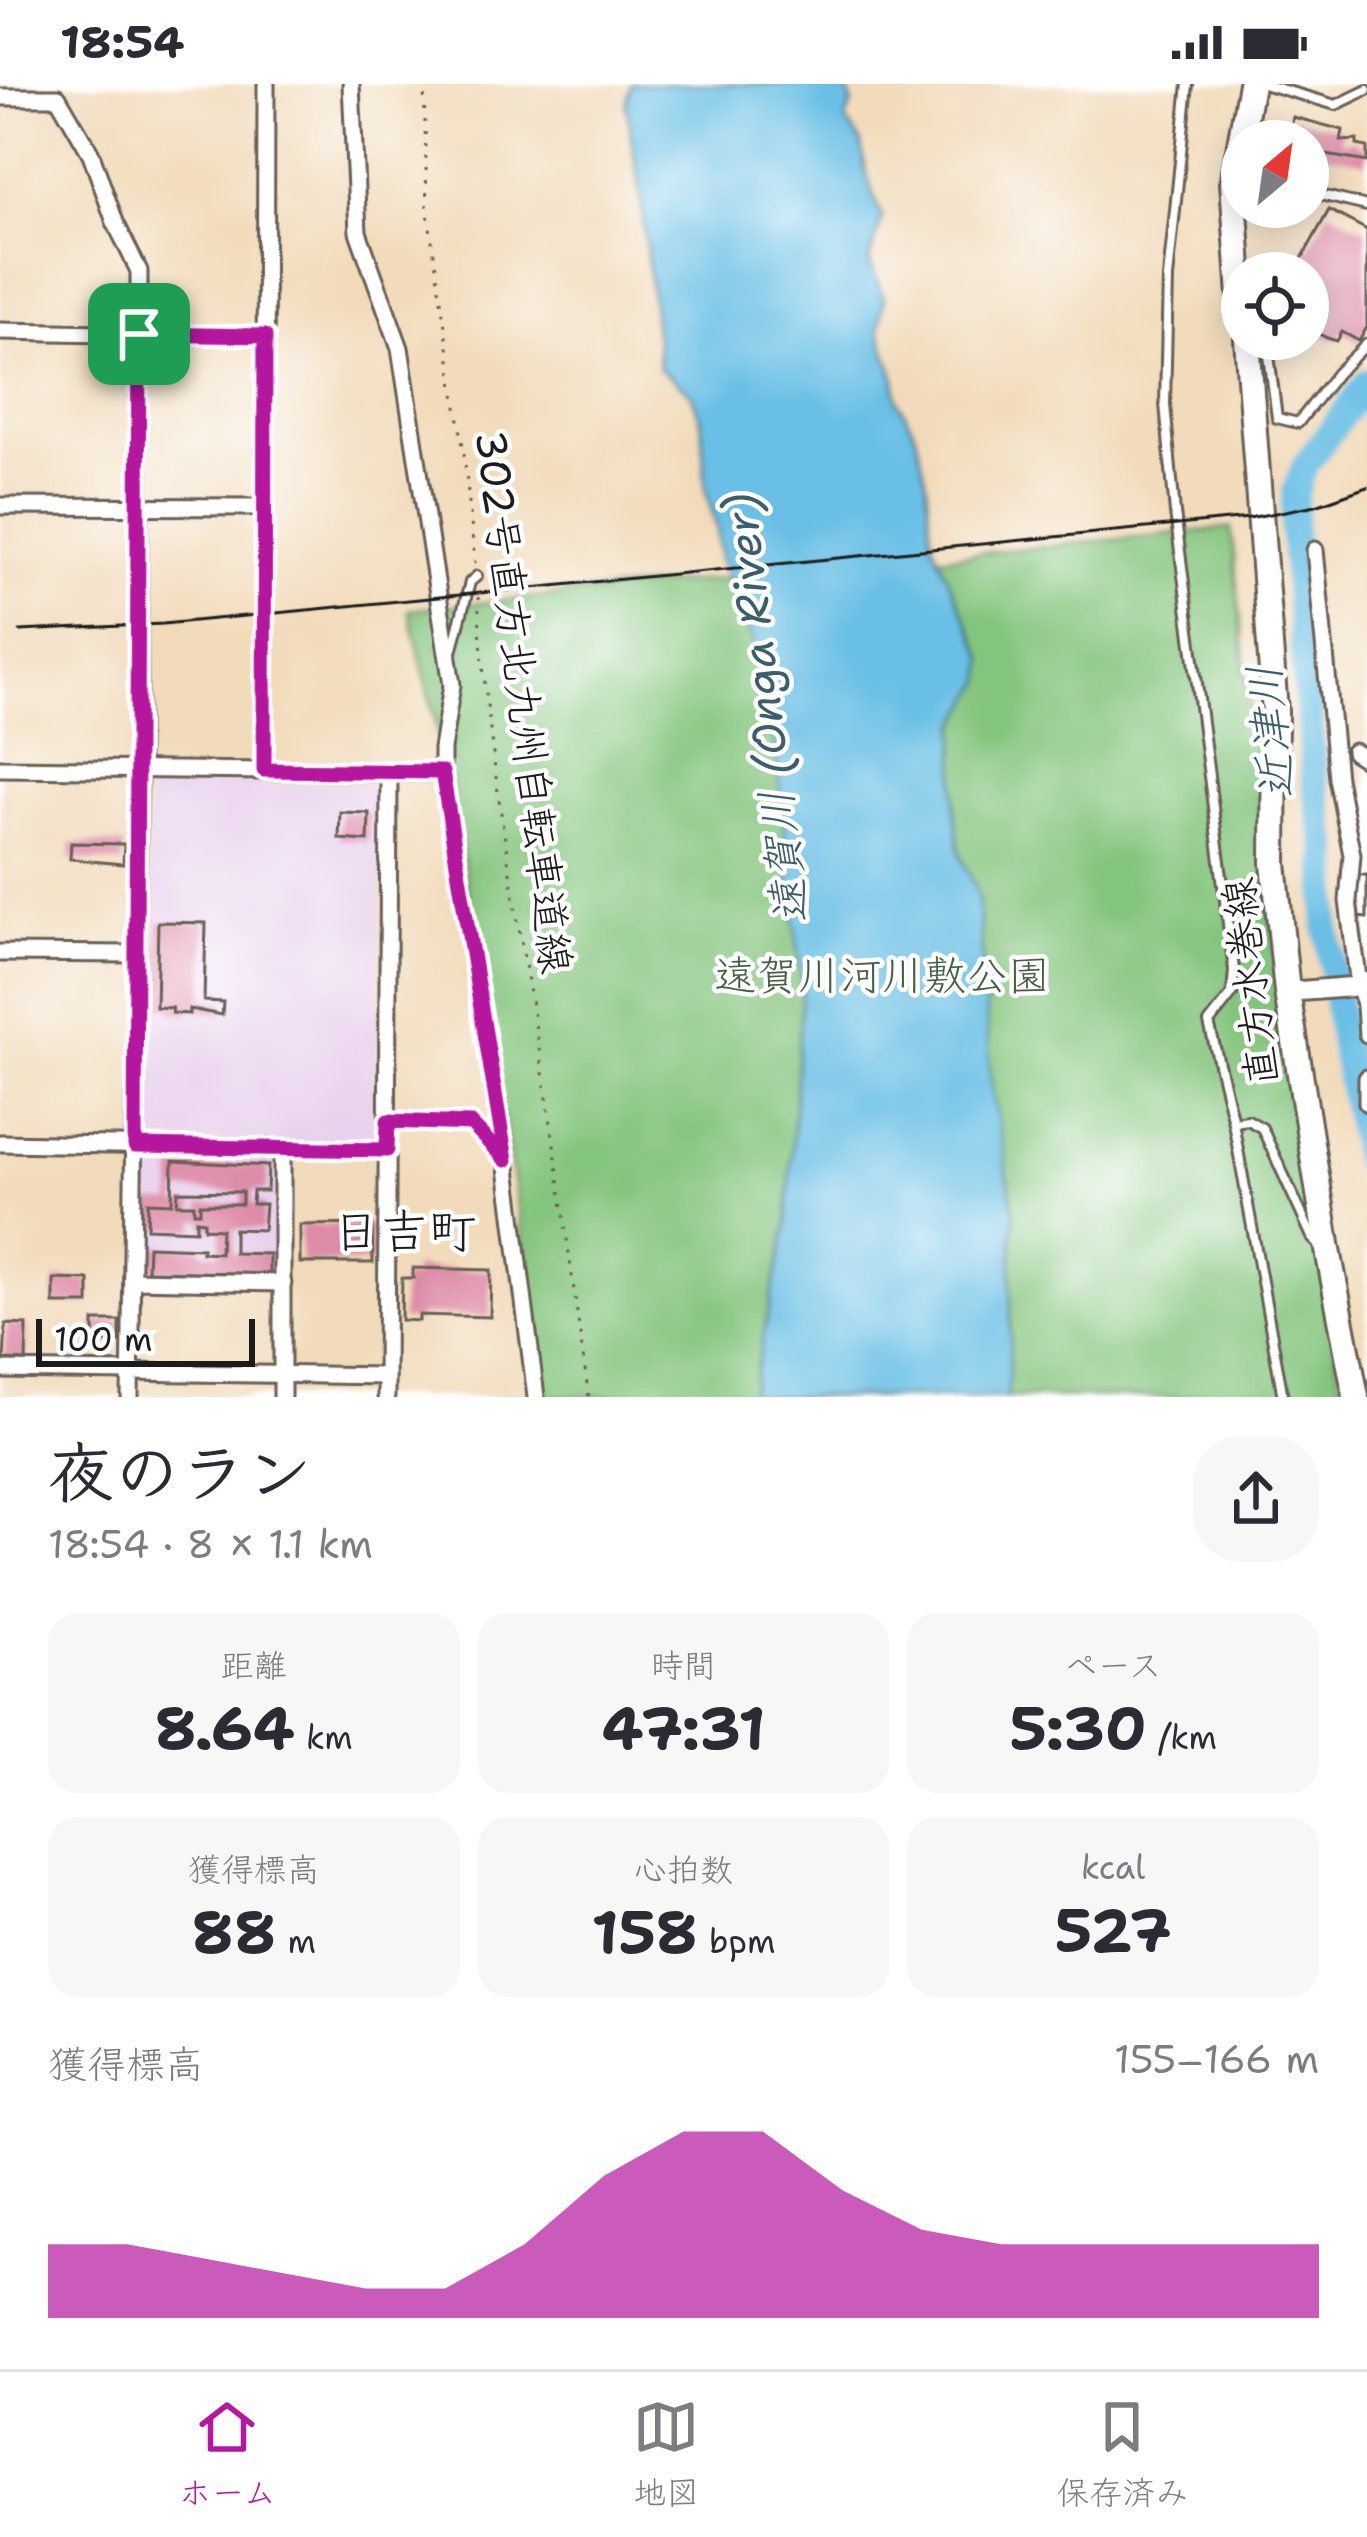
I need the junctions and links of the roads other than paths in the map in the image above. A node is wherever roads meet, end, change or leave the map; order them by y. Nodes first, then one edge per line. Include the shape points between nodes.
1 (266, 84) edge
2 (351, 84) edge
3 (1187, 84) edge
4 (1251, 84) edge
5 (1263, 84) edge
6 (1367, 90) edge
7 (0, 97) edge
8 (1246, 120) edge
9 (1329, 198) edge
10 (1367, 206) edge
11 (0, 331) edge
12 (139, 334) junction
13 (265, 336) junction
14 (1367, 344) edge
15 (1249, 360) edge
16 (1270, 360) edge
17 (0, 506) edge
18 (140, 506) junction
19 (264, 507) junction
20 (1315, 550) dead end
21 (477, 576) road end
22 (449, 664) junction
23 (0, 768) edge
24 (139, 768) junction
25 (264, 770) junction
26 (389, 772) junction
27 (442, 772) junction
28 (0, 953) edge
29 (136, 954) junction
30 (1359, 985) edge
31 (1287, 992) junction
32 (1366, 1008) edge
33 (1367, 1034) edge
34 (1367, 1078) edge
35 (1367, 1103) edge
36 (388, 1121) junction
37 (1233, 1121) junction
38 (0, 1143) edge
39 (135, 1146) junction
40 (282, 1149) junction
41 (387, 1150) junction
42 (506, 1160) junction
43 (1328, 1250) junction
44 (132, 1280) junction
45 (283, 1283) junction
46 (0, 1370) edge
47 (130, 1373) junction
48 (282, 1375) junction
49 (386, 1376) junction
50 (130, 1397) edge
51 (282, 1397) edge
52 (386, 1397) edge
53 (536, 1397) edge
54 (1283, 1397) edge
55 (1356, 1397) edge

1 - 13 street
2 - 22 street via 358,232 400,348
3 - 37 lane via 1165,404 1234,970 1232,994 1209,1023
4 - 8 main road
5 - 6 lane via 1336,105
7 - 12 street via 58,97 68,110 139,271
9 - 10 lane
11 - 12 street
12 - 13 street
12 - 18 street
13 - 19 street
14 - 16 lane via 1298,422 1277,418
15 - 31 main road, 直方水巻線
17 - 18 street
18 - 19 street
18 - 24 street
19 - 25 street
20 - 30 street via 1336,778 1352,855 1348,901
21 - 22 lane
22 - 27 street
23 - 24 street
24 - 25 street
24 - 29 street
25 - 26 street
26 - 27 street
26 - 36 street
27 - 42 street
28 - 29 street
29 - 39 street
30 - 31 street
30 - 32 street
31 - 43 main road, 直方水巻線
32 - 33 street
34 - 35 street
36 - 41 street
36 - 42 street via 471,1124
37 - 43 lane via 1262,1128 1313,1239
37 - 54 lane
38 - 39 street
39 - 40 street
39 - 44 street
40 - 41 street
40 - 45 street
41 - 49 street
42 - 53 street
43 - 55 main road, 直方水巻線
44 - 45 street
44 - 47 street
45 - 48 street
46 - 47 street
47 - 48 street
47 - 50 street
48 - 49 street
48 - 51 street
49 - 52 street

